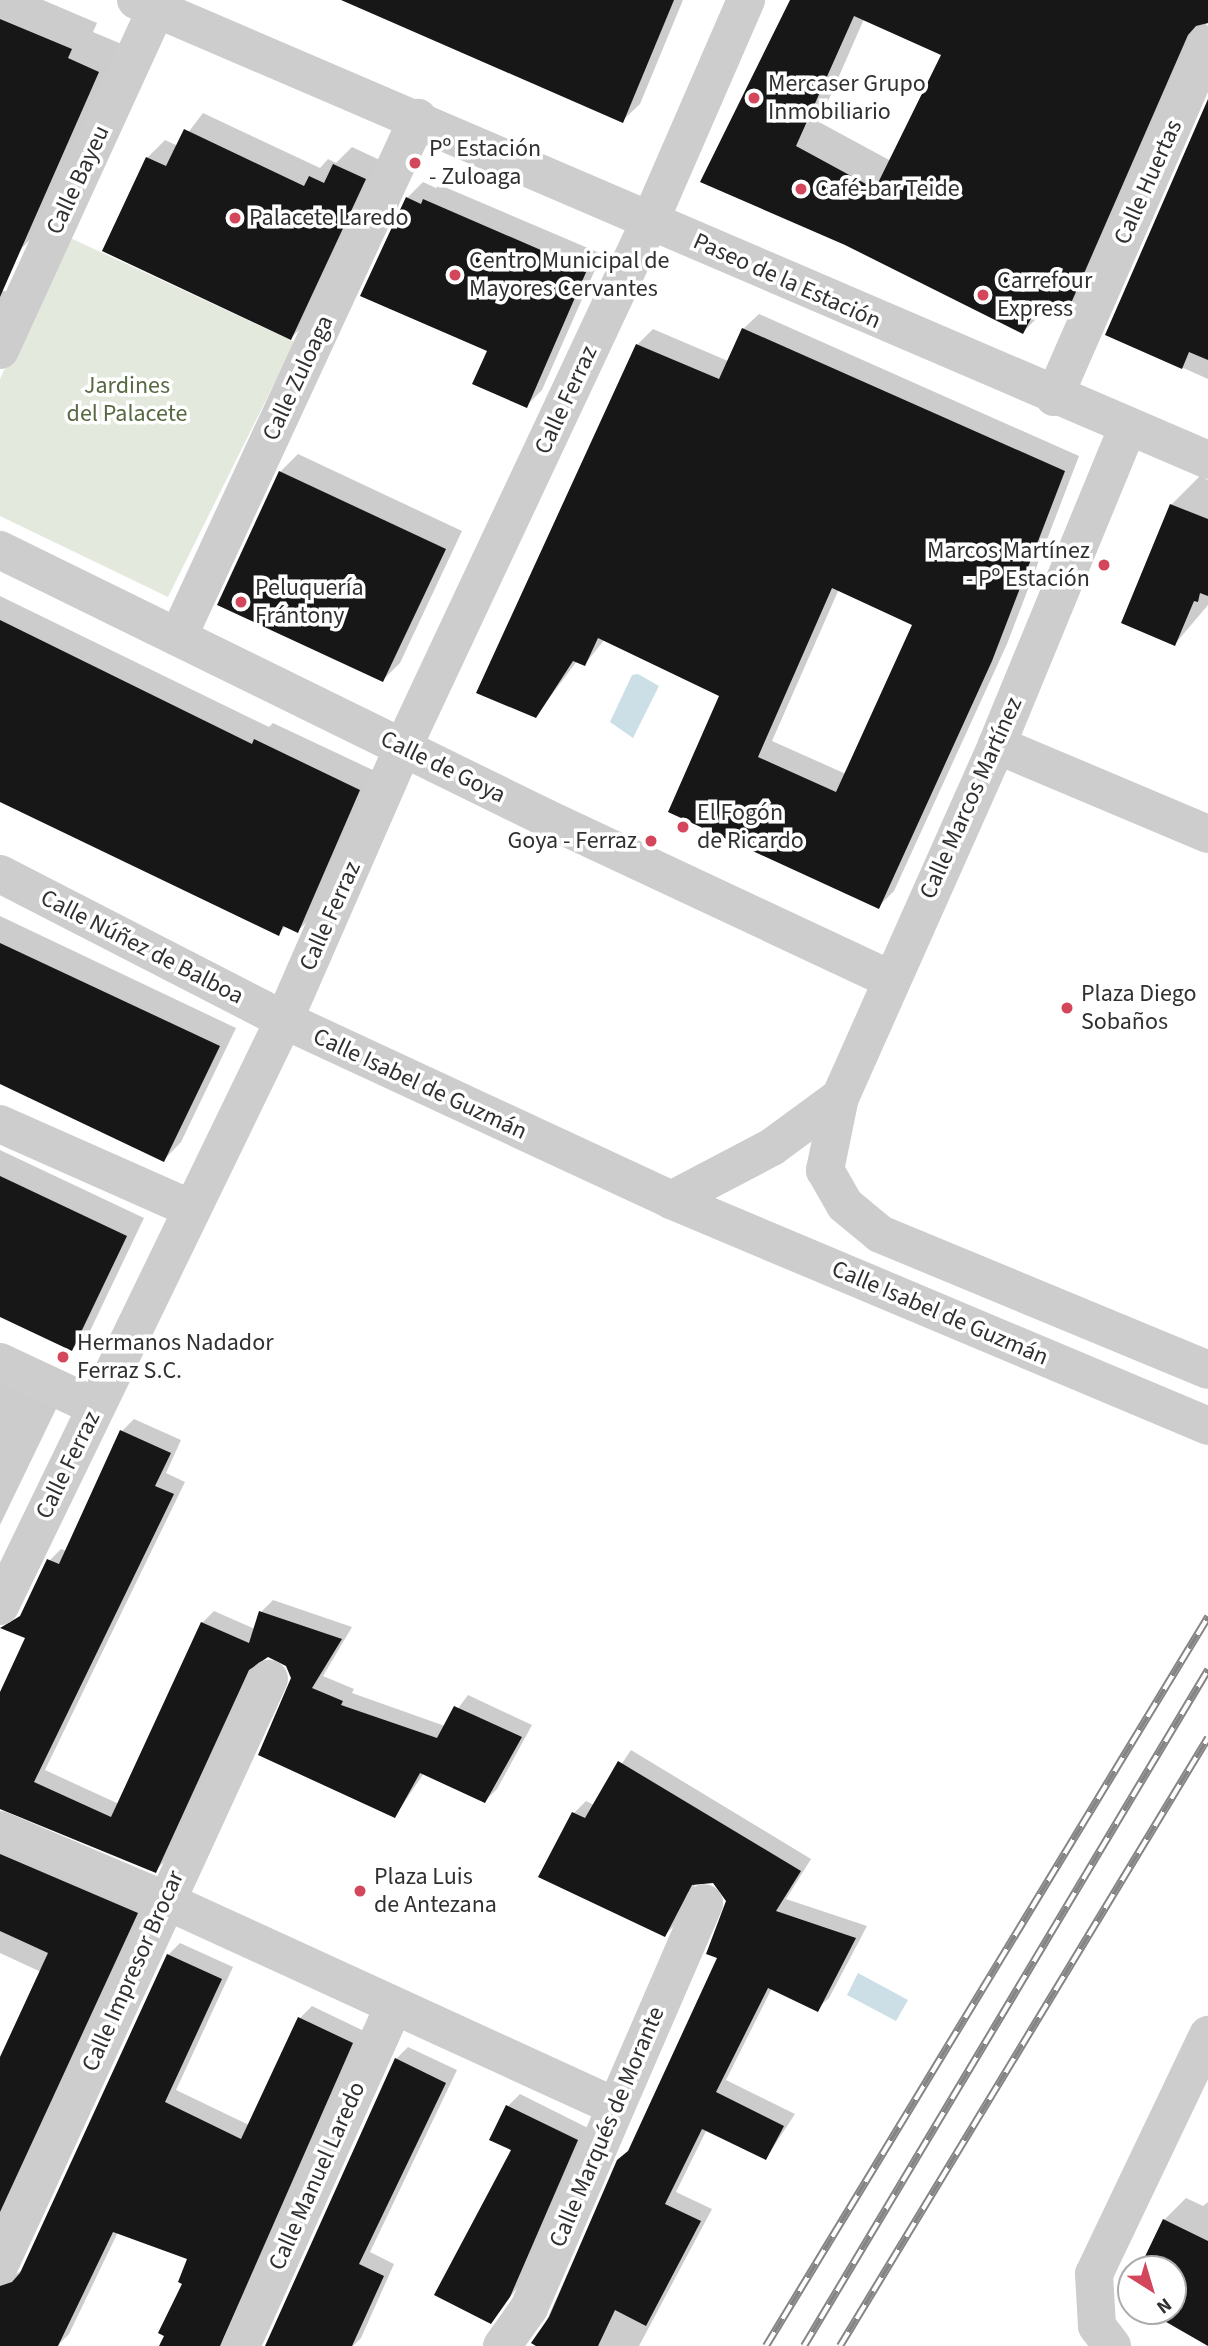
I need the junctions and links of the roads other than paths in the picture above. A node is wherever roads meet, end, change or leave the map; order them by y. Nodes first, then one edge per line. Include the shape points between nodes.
1 (746, 0) edge
2 (146, 4) edge
3 (1208, 44) edge
4 (418, 118) junction
5 (650, 221) junction
6 (0, 350) edge
7 (1054, 397) junction
8 (1127, 429) junction
9 (1208, 460) edge
10 (0, 550) edge
11 (178, 637) junction
12 (997, 746) junction
13 (403, 747) junction
14 (1208, 834) edge
15 (0, 874) edge
16 (889, 979) junction
17 (284, 1020) junction
18 (840, 1097) junction
19 (0, 1124) edge
20 (825, 1170) joint
21 (671, 1200) junction
22 (192, 1209) junction
23 (0, 1362) edge
24 (1208, 1370) edge
25 (96, 1407) junction
26 (1208, 1426) edge
27 (0, 1606) edge
28 (269, 1679) dead end
29 (0, 1830) edge
30 (164, 1900) junction
31 (704, 1903) dead end
32 (394, 2006) junction
33 (1208, 2035) edge
34 (614, 2106) junction
35 (0, 2264) edge
36 (241, 2346) edge
37 (502, 2346) edge
38 (1112, 2346) edge

1 - 5 street, Calle Ferraz
2 - 4 street, Paseo de la Estación
2 - 6 street, Calle Bayeu
3 - 7 street, Calle Huertas
4 - 5 street, Paseo de la Estación
4 - 11 street, Calle Zuloaga
5 - 7 street, Paseo de la Estación
5 - 13 street, Calle Ferraz
7 - 8 street, Paseo de la Estación
8 - 9 street, Paseo de la Estación
8 - 12 street, Calle Marcos Martínez
10 - 11 street, Calle de Goya
11 - 13 street, Calle de Goya
12 - 14 street
12 - 16 street, Calle Marcos Martínez
13 - 16 street, Calle de Goya
13 - 17 street, Calle Ferraz
15 - 17 street, Calle Núñez de Balboa
16 - 18 street, Calle Marcos Martínez
17 - 21 street, Calle Isabel de Guzmán
17 - 22 street, Calle Ferraz
18 - 20 street, Calle Marcos Martínez
18 - 21 street via 772,1147
19 - 22 street
20 - 24 street, Calle Isabel de Guzmán via 845,1205 880,1234
21 - 26 street, Calle Isabel de Guzmán
22 - 25 street, Calle Ferraz
23 - 25 street
25 - 27 street, Calle Ferraz
28 - 30 street, Calle Impresor Brocar
29 - 30 street
30 - 32 street
30 - 35 street, Calle Impresor Brocar
31 - 34 street, Calle Marqués de Morante
32 - 34 street
32 - 36 street, Calle Manuel Laredo
33 - 38 street via 1094,2274 1097,2326
34 - 37 street, Calle Marqués de Morante via 529,2308

